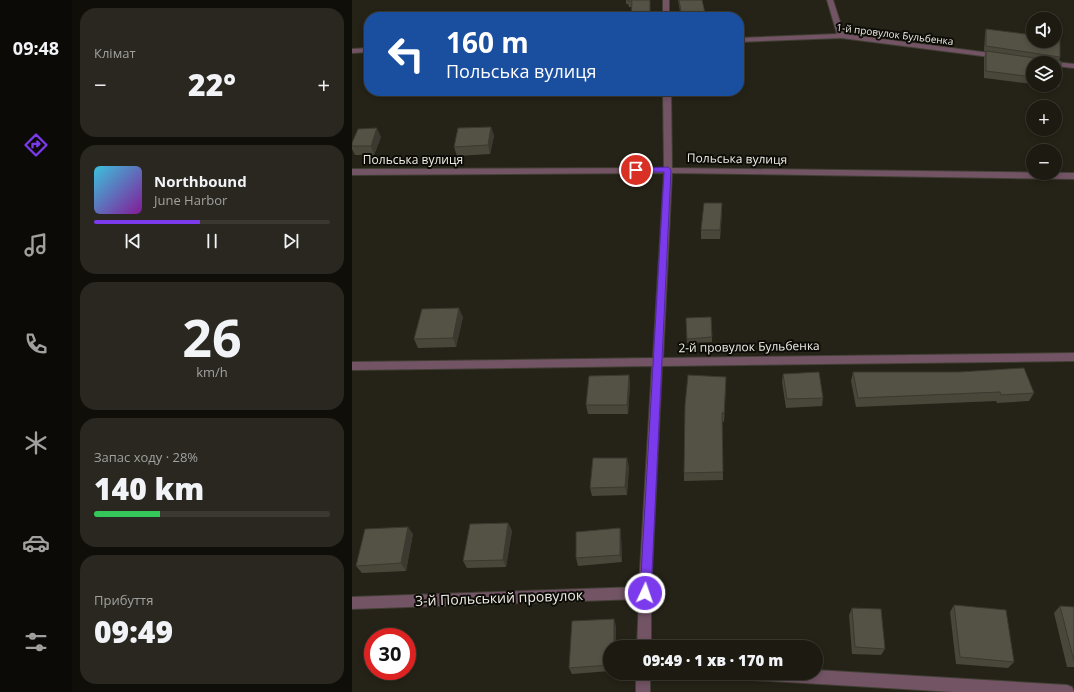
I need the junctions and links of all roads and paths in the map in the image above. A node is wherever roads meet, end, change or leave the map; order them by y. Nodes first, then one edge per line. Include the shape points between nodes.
1 (666, 0) edge
2 (830, 0) edge
3 (666, 12) edge
4 (842, 36) junction
5 (744, 40) edge
6 (364, 50) edge
7 (352, 51) edge
8 (1003, 57) edge
9 (1062, 65) edge
10 (1074, 66) edge
11 (667, 96) edge
12 (668, 170) junction
13 (352, 172) edge
14 (1074, 176) edge
15 (1074, 358) edge
16 (658, 361) junction
17 (352, 366) edge
18 (645, 593) junction
19 (352, 603) edge
20 (644, 640) edge
21 (823, 677) edge
22 (643, 680) edge
23 (643, 692) edge
24 (1067, 692) edge

1 - 3 street
2 - 4 street
4 - 5 street, 1-й провулок Бульбенка
4 - 8 street, 1-й провулок Бульбенка
6 - 7 street
9 - 10 street
11 - 12 street
12 - 13 street, Польська вулиця
12 - 14 street, Польська вулиця
12 - 16 street
15 - 16 street, 2-й провулок Бульбенка
16 - 17 street, 2-й провулок Бульбенка
16 - 18 street
18 - 19 street, 3-й Польський провулок
18 - 20 street
21 - 24 street
22 - 23 street

